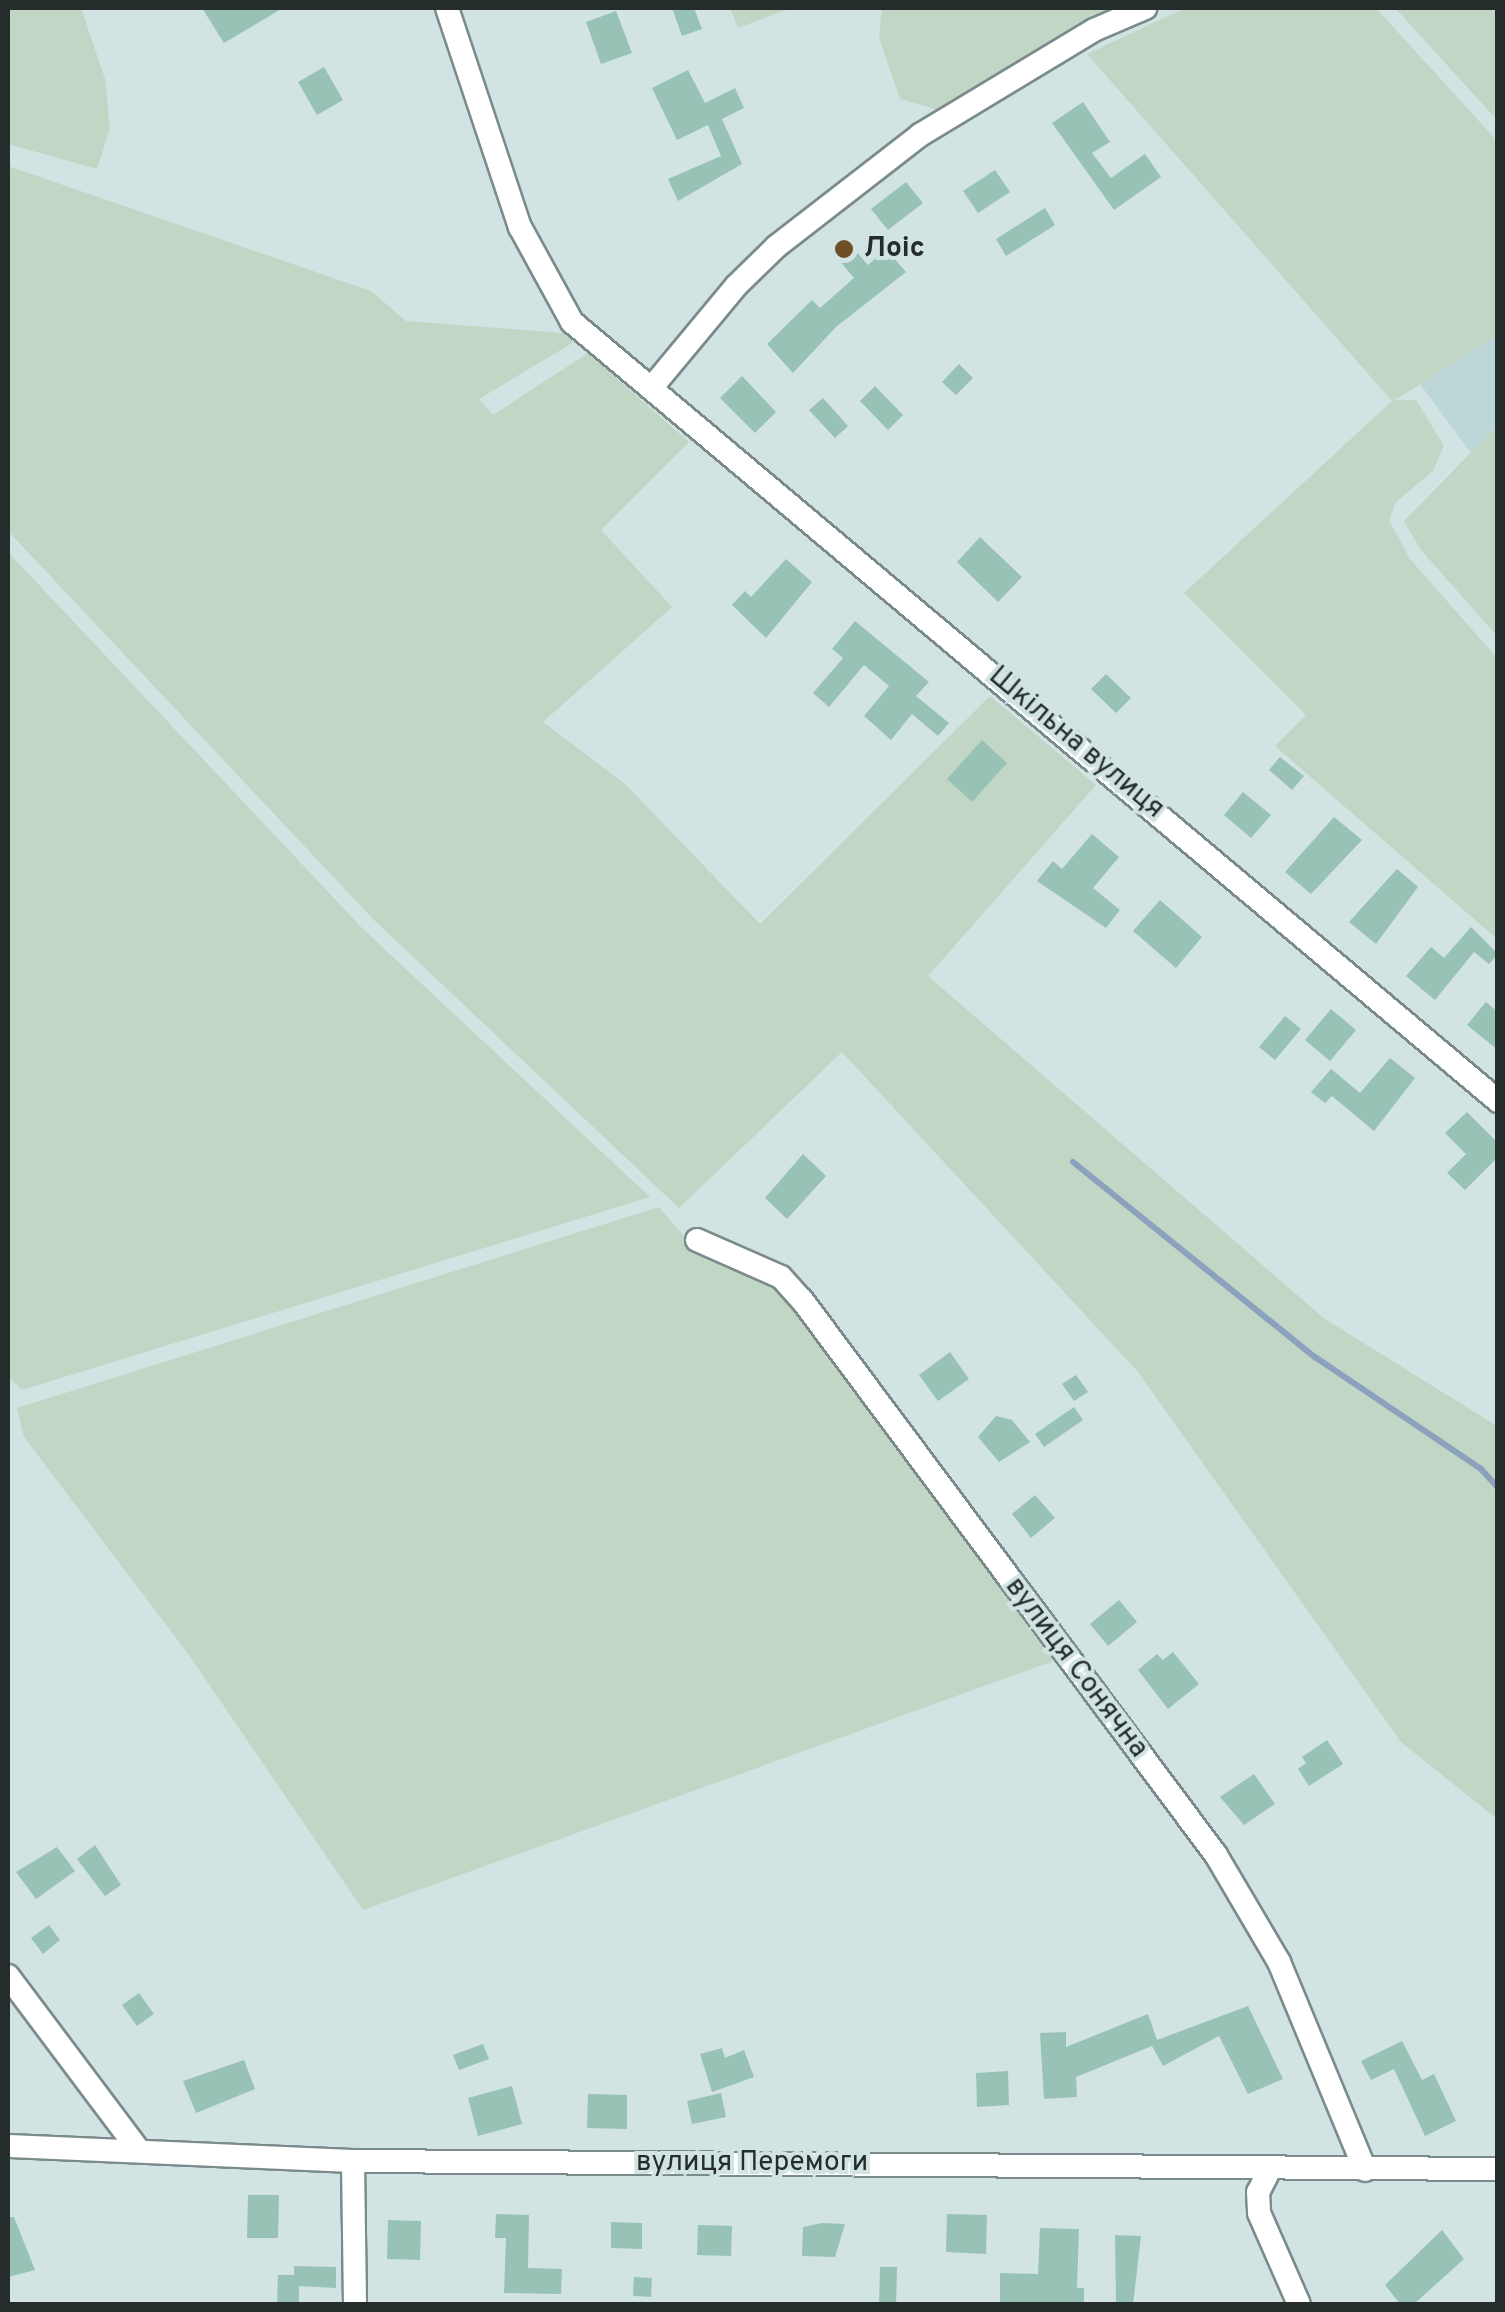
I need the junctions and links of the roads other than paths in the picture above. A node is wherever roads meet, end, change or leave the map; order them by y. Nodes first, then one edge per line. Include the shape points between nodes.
1 (447, 8) edge
2 (1145, 8) edge
3 (653, 386) junction
4 (1498, 1101) edge
5 (696, 1240) dead end
6 (8, 1976) edge
7 (8, 2146) edge
8 (138, 2149) junction
9 (353, 2162) junction
10 (1271, 2167) junction
11 (1498, 2169) edge
12 (1366, 2170) junction
13 (355, 2304) edge
14 (1299, 2304) edge

1 - 3 street, Шкільна вулиця via 490,150 562,309
2 - 3 street via 920,135 736,286
3 - 4 street, Шкільна вулиця
5 - 12 street, вулиця Сонячна via 781,1277 802,1300 1216,1855 1279,1962
6 - 8 street
7 - 8 street, вулиця Перемоги
8 - 9 street, вулиця Перемоги
9 - 10 street, вулиця Перемоги
9 - 13 street
10 - 12 street, вулиця Перемоги
10 - 14 street via 1258,2192 1259,2213
11 - 12 street, вулиця Перемоги

